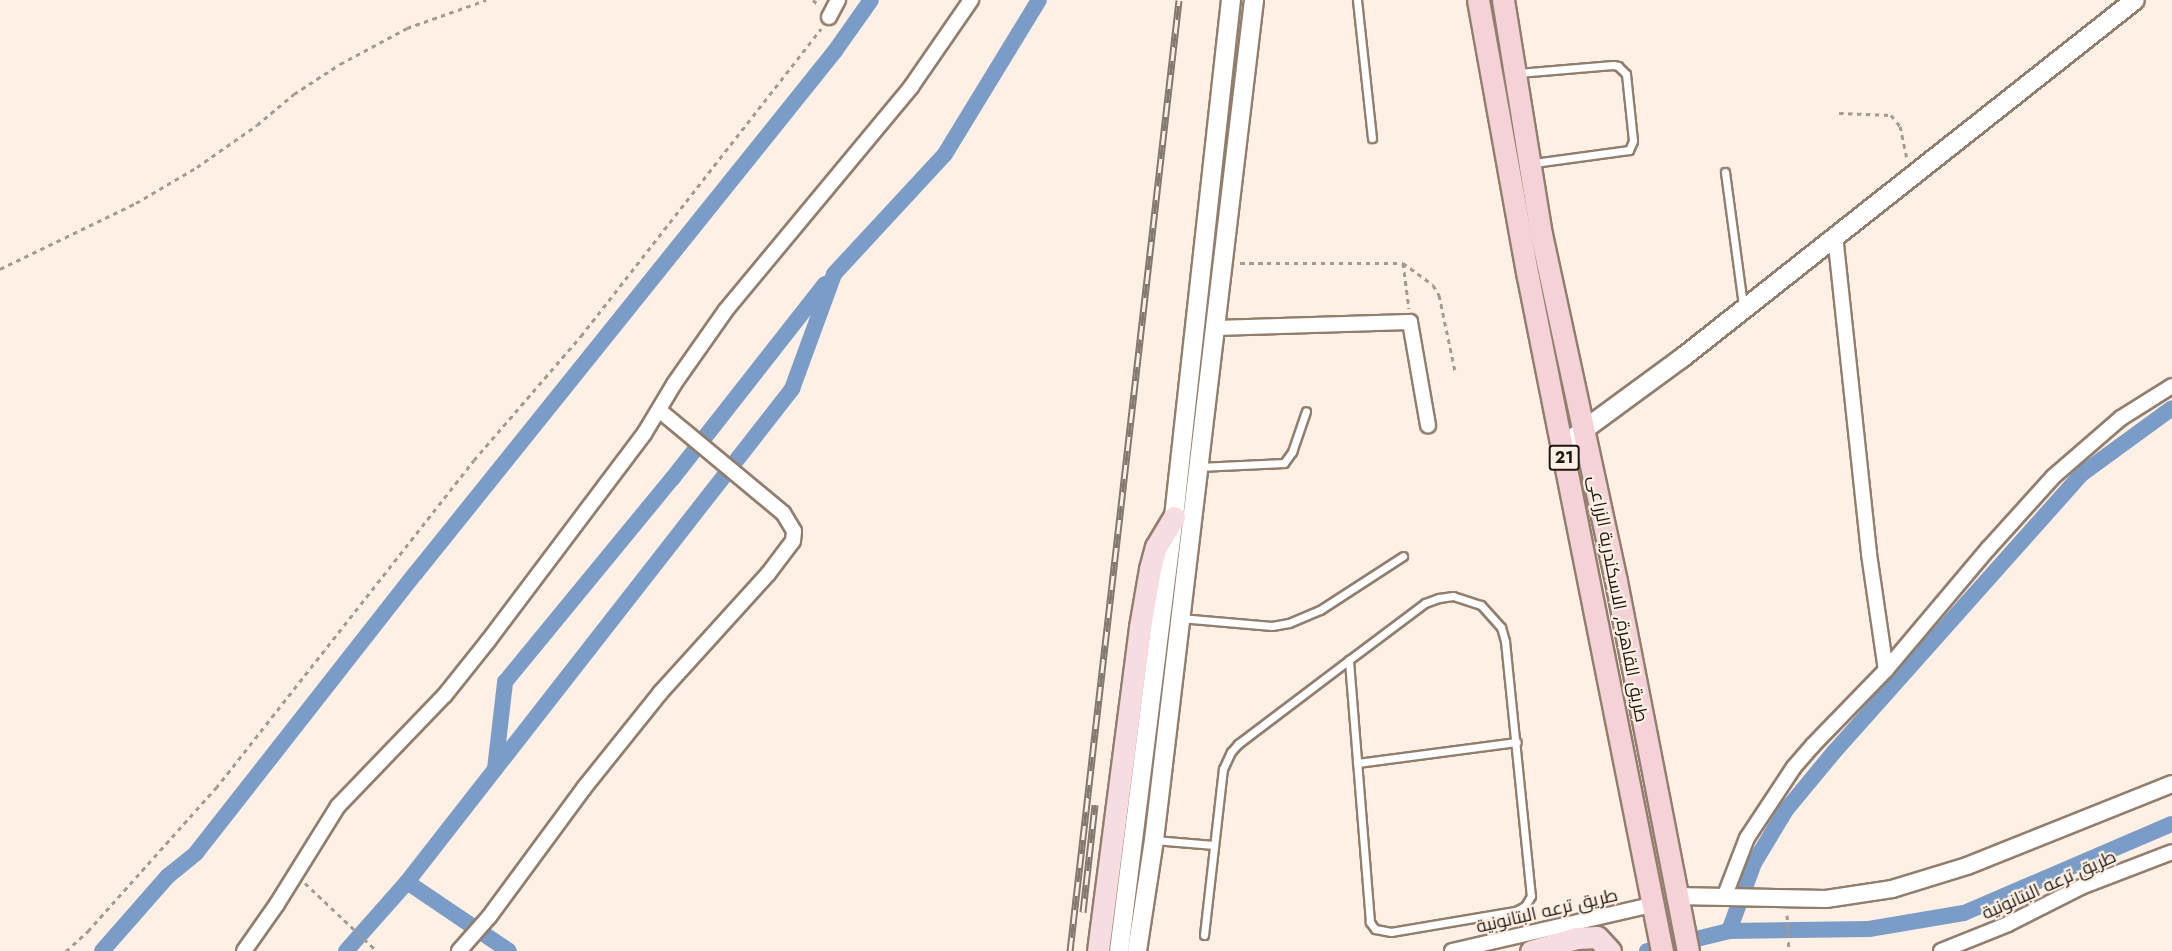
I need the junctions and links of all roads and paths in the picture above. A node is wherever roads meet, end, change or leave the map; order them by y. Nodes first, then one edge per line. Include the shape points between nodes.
1 (486, 0) edge
2 (813, 0) edge
3 (838, 0) edge
4 (971, 0) edge
5 (1231, 0) edge
6 (1254, 0) edge
7 (1358, 0) edge
8 (1478, 0) edge
9 (1503, 0) edge
10 (2136, 0) edge
11 (829, 17) junction
12 (1514, 73) junction
13 (1839, 113) dead end
14 (1372, 138) dead end
15 (1528, 164) junction
16 (1725, 172) dead end
17 (1911, 176) junction
18 (1835, 236) junction
19 (1223, 263) junction
20 (1403, 263) junction
21 (0, 269) edge
22 (1743, 308) junction
23 (1410, 322) junction
24 (1215, 328) junction
25 (1455, 371) dead end
26 (2172, 386) edge
27 (659, 410) junction
28 (1306, 411) dead end
29 (1428, 425) dead end
30 (1584, 431) junction
31 (1562, 446) junction
32 (1199, 467) junction
33 (1174, 517) junction
34 (1403, 556) dead end
35 (1180, 618) junction
36 (1349, 660) junction
37 (1886, 670) junction
38 (1516, 742) junction
39 (1358, 763) junction
40 (2172, 784) edge
41 (1154, 840) junction
42 (1214, 845) junction
43 (2172, 852) edge
44 (295, 874) junction
45 (1731, 896) junction
46 (1786, 898) junction
47 (1678, 904) junction
48 (1652, 910) junction
49 (1204, 935) dead end
50 (1603, 944) edge
51 (462, 948) edge
52 (66, 951) edge
53 (244, 951) edge
54 (377, 951) edge
55 (1098, 951) edge
56 (1119, 951) edge
57 (1137, 951) edge
58 (1452, 951) edge
59 (1531, 951) edge
60 (1662, 951) edge
61 (1688, 951) edge
62 (1789, 951) edge
63 (1941, 951) edge

1 - 21 path via 407,28 340,64 197,167 136,203
2 - 11 path
3 - 11 street
4 - 27 street via 911,87 726,310
5 - 33 main road
6 - 19 main road
7 - 14 lane
8 - 31 highway, طريق القاهرة, الاسكندرية الزراعى / 21
9 - 12 highway, طريق القاهرة, الاسكندرية الزراعى / 21
10 - 17 main road
11 - 52 path via 581,336 474,460 216,788
12 - 15 highway, طريق القاهرة, الاسكندرية الزراعى / 21
12 - 15 lane via 1613,65 1626,74 1633,141 1629,150
13 - 17 path via 1891,115 1900,126
15 - 30 highway, طريق القاهرة, الاسكندرية الزراعى / 21
16 - 22 lane
17 - 18 main road
18 - 22 main road
18 - 37 street via 1870,563
19 - 20 path
19 - 24 main road
20 - 23 path
20 - 25 path via 1433,285 1439,295
22 - 30 main road
23 - 24 street
23 - 29 street
24 - 32 main road
26 - 37 street via 2121,418 2054,476
27 - 44 street via 445,695 346,796
27 - 51 street via 783,513 794,531 789,547 660,693
28 - 32 lane via 1292,453 1284,463
30 - 31 main road
30 - 47 highway, طريق القاهرة, الاسكندرية الزراعى / 21
31 - 48 highway, طريق القاهرة, الاسكندرية الزراعى / 21
32 - 35 main road
33 - 55 main road via 1152,558
33 - 56 main road
34 - 35 lane via 1320,610 1289,623 1272,626
35 - 41 main road
36 - 38 lane via 1425,603 1438,598 1468,599 1481,605 1497,621 1505,641
36 - 39 lane
36 - 42 lane via 1231,752 1223,769
37 - 45 street via 1794,768 1747,838
38 - 39 lane
38 - 39 lane via 1532,885 1525,906 1515,911 1391,932 1376,929 1370,922
40 - 46 street via 1911,885 1827,899
41 - 42 lane
41 - 57 main road
42 - 49 lane
43 - 63 street, طريق ترعه البتانونية via 2081,887 2008,924
44 - 53 street
44 - 54 path
45 - 46 street
45 - 47 street
46 - 62 path
47 - 61 highway, طريق القاهرة, الاسكندرية الزراعى / 21
48 - 58 street, طريق ترعه البتانونية
48 - 60 highway, طريق القاهرة, الاسكندرية الزراعى / 21
50 - 59 main road via 1576,938

